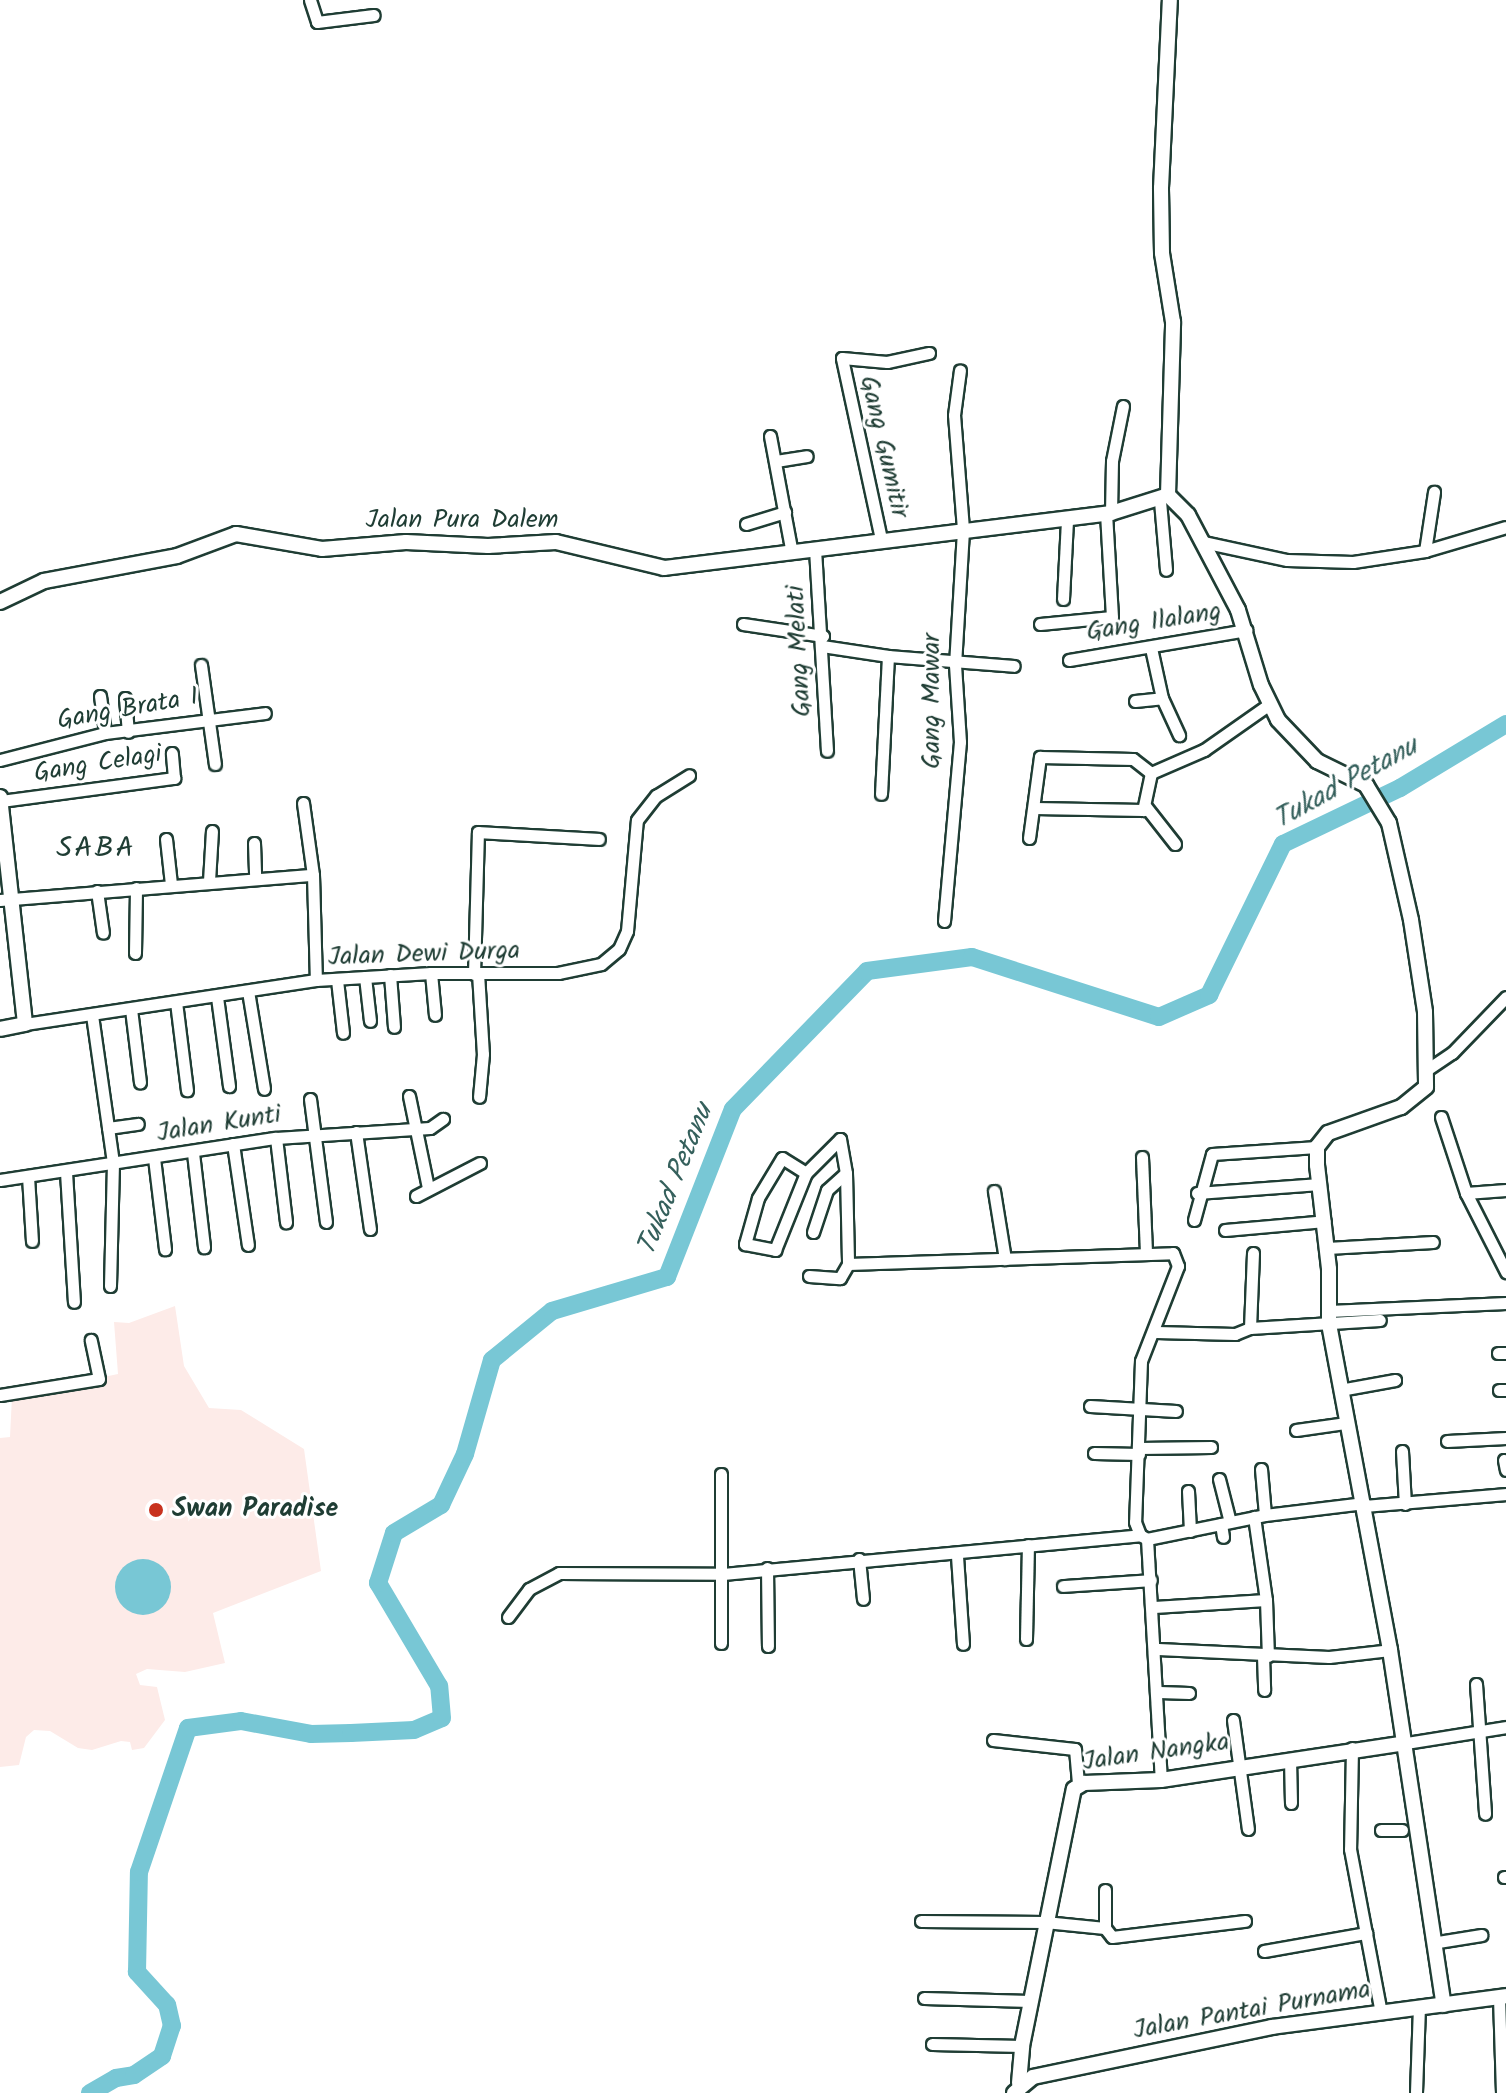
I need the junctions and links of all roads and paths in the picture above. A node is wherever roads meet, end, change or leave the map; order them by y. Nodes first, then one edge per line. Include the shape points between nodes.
1 (310, 0) edge
2 (1170, 0) edge
3 (374, 15) dead end
4 (929, 353) dead end
5 (960, 370) dead end
6 (1123, 406) dead end
7 (770, 436) dead end
8 (807, 456) dead end
9 (776, 461) junction
10 (1434, 492) dead end
11 (1164, 498) junction
12 (785, 512) junction
13 (1109, 513) junction
14 (1067, 519) junction
15 (746, 524) dead end
16 (1506, 527) edge
17 (963, 529) junction
18 (881, 539) junction
19 (1203, 542) junction
20 (815, 549) junction
21 (1425, 551) junction
22 (792, 553) junction
23 (1166, 570) dead end
24 (1, 596) edge
25 (1063, 599) dead end
26 (743, 624) dead end
27 (1040, 624) dead end
28 (1246, 630) junction
29 (823, 641) junction
30 (1151, 648) junction
31 (888, 656) junction
32 (1069, 660) dead end
33 (201, 665) dead end
34 (955, 665) junction
35 (1014, 666) dead end
36 (100, 696) dead end
37 (125, 698) dead end
38 (1162, 698) junction
39 (1135, 701) dead end
40 (1268, 705) junction
41 (265, 713) dead end
42 (207, 718) junction
43 (128, 732) junction
44 (105, 733) junction
45 (1179, 735) dead end
46 (827, 751) dead end
47 (172, 753) dead end
48 (0, 760) edge
49 (215, 764) dead end
50 (1151, 773) junction
51 (689, 775) dead end
52 (881, 794) dead end
53 (1, 799) edge
54 (303, 803) dead end
55 (1146, 807) junction
56 (1035, 808) junction
57 (212, 831) dead end
58 (1029, 838) dead end
59 (166, 839) dead end
60 (599, 839) dead end
61 (254, 843) dead end
62 (1175, 844) dead end
63 (313, 875) junction
64 (255, 878) junction
65 (209, 881) junction
66 (171, 884) junction
67 (136, 888) junction
68 (97, 891) junction
69 (8, 899) edge
70 (944, 921) dead end
71 (103, 933) dead end
72 (135, 953) dead end
73 (431, 973) junction
74 (476, 974) junction
75 (390, 975) junction
76 (365, 977) junction
77 (316, 980) junction
78 (337, 980) junction
79 (248, 991) junction
80 (217, 997) junction
81 (1506, 997) edge
82 (176, 1002) junction
83 (131, 1009) junction
84 (92, 1015) junction
85 (435, 1015) dead end
86 (370, 1021) dead end
87 (25, 1024) junction
88 (394, 1027) dead end
89 (0, 1029) edge
90 (343, 1033) dead end
91 (1428, 1069) junction
92 (140, 1082) dead end
93 (229, 1086) dead end
94 (264, 1089) dead end
95 (187, 1090) dead end
96 (409, 1096) dead end
97 (479, 1097) dead end
98 (310, 1099) dead end
99 (1441, 1117) dead end
100 (443, 1119) dead end
101 (138, 1124) dead end
102 (108, 1128) junction
103 (412, 1129) junction
104 (356, 1132) junction
105 (313, 1134) junction
106 (276, 1138) junction
107 (233, 1144) junction
108 (1317, 1147) junction
109 (193, 1153) junction
110 (1142, 1157) dead end
111 (154, 1158) junction
112 (113, 1163) junction
113 (480, 1163) dead end
114 (66, 1172) junction
115 (806, 1173) junction
116 (846, 1173) junction
117 (28, 1176) junction
118 (0, 1180) edge
119 (1320, 1184) junction
120 (428, 1188) junction
121 (1506, 1190) edge
122 (994, 1191) dead end
123 (1197, 1193) junction
124 (1466, 1193) junction
125 (416, 1196) dead end
126 (1194, 1220) dead end
127 (1325, 1221) junction
128 (286, 1222) dead end
129 (326, 1222) dead end
130 (370, 1229) dead end
131 (1225, 1230) dead end
132 (813, 1232) dead end
133 (32, 1241) dead end
134 (1433, 1242) dead end
135 (248, 1245) dead end
136 (204, 1247) dead end
137 (1327, 1248) junction
138 (165, 1249) dead end
139 (1146, 1252) junction
140 (1253, 1253) dead end
141 (1005, 1259) junction
142 (848, 1264) junction
143 (1506, 1272) edge
144 (809, 1276) dead end
145 (110, 1286) dead end
146 (74, 1302) dead end
147 (1506, 1303) edge
148 (1329, 1318) junction
149 (1380, 1320) dead end
150 (1250, 1328) junction
151 (1156, 1332) junction
152 (91, 1340) dead end
153 (1395, 1380) dead end
154 (1340, 1390) junction
155 (0, 1395) edge
156 (1090, 1406) dead end
157 (1138, 1408) junction
158 (1176, 1411) dead end
159 (1345, 1423) junction
160 (1296, 1430) dead end
161 (1447, 1441) dead end
162 (1211, 1447) dead end
163 (1139, 1451) junction
164 (1402, 1451) dead end
165 (1504, 1451) edge
166 (1094, 1453) dead end
167 (1261, 1469) dead end
168 (721, 1474) dead end
169 (1219, 1479) dead end
170 (1188, 1491) dead end
171 (1506, 1494) edge
172 (1405, 1504) junction
173 (1364, 1505) junction
174 (1259, 1516) junction
175 (1225, 1523) junction
176 (1190, 1531) junction
177 (1143, 1537) junction
178 (1223, 1537) dead end
179 (1028, 1545) junction
180 (957, 1556) junction
181 (859, 1559) junction
182 (767, 1568) junction
183 (723, 1574) junction
184 (1151, 1580) junction
185 (1063, 1586) dead end
186 (863, 1599) dead end
187 (1266, 1600) junction
188 (1154, 1607) junction
189 (508, 1617) dead end
190 (1026, 1639) dead end
191 (721, 1643) dead end
192 (963, 1644) dead end
193 (768, 1646) dead end
194 (1158, 1649) junction
195 (1390, 1650) junction
196 (1265, 1656) junction
197 (1476, 1684) dead end
198 (1264, 1690) dead end
199 (1159, 1692) junction
200 (1189, 1693) dead end
201 (1233, 1720) dead end
202 (1506, 1727) edge
203 (1479, 1731) junction
204 (993, 1740) dead end
205 (1400, 1744) junction
206 (1352, 1748) junction
207 (1290, 1759) junction
208 (1242, 1766) junction
209 (1161, 1780) junction
210 (1078, 1786) junction
211 (1291, 1803) dead end
212 (1485, 1814) dead end
213 (1248, 1829) dead end
214 (1381, 1830) dead end
215 (1402, 1830) dead end
216 (1105, 1890) dead end
217 (921, 1921) dead end
218 (1245, 1921) dead end
219 (1045, 1922) junction
220 (1105, 1928) junction
221 (1366, 1933) junction
222 (1481, 1935) dead end
223 (1438, 1942) junction
224 (1264, 1951) dead end
225 (1503, 1996) edge
226 (924, 1998) dead end
227 (1030, 2001) junction
228 (1444, 2005) junction
229 (1419, 2007) junction
230 (1381, 2013) junction
231 (932, 2044) dead end
232 (1022, 2046) junction
233 (1016, 2088) edge
234 (1416, 2092) edge
235 (1502, 2093) edge

1 - 3 street via 317,22
2 - 11 street via 1161,188 1162,253 1173,322
4 - 18 street, Gang Gumitir via 887,362 842,358
5 - 17 street, Gang Mawar via 954,415
6 - 13 street
7 - 9 street
8 - 9 street
9 - 12 street
10 - 21 street
11 - 13 street, Jalan Pura Dalem
11 - 19 street via 1184,508
11 - 23 street
12 - 15 street
12 - 22 street
13 - 14 street, Jalan Pura Dalem
13 - 27 street via 1112,618
14 - 17 street, Jalan Pura Dalem
14 - 25 street
16 - 21 street
17 - 18 street, Jalan Pura Dalem
17 - 34 street, Gang Mawar
18 - 20 street, Jalan Pura Dalem
19 - 21 street via 1287,560 1353,562
19 - 28 street
20 - 22 street, Jalan Pura Dalem
20 - 29 street, Gang Melati
22 - 24 street, Jalan Pura Dalem via 664,568 556,542 406,542 322,549 239,534 177,556 44,581
26 - 29 street
28 - 30 street, Gang Ilalang
28 - 40 street
29 - 31 street
29 - 46 street, Gang Melati
30 - 32 street, Gang Ilalang
30 - 38 street
31 - 34 street
31 - 52 street
33 - 42 street
34 - 35 street
34 - 70 street, Gang Mawar via 960,742
36 - 44 street
37 - 43 street
38 - 39 street
38 - 45 street
40 - 50 street via 1204,750
40 - 91 street via 1317,761 1366,785 1389,823 1420,971
41 - 42 street, Gang Brata I
42 - 43 street, Gang Brata I
42 - 49 street
43 - 44 street, Gang Brata I
44 - 48 street, Gang Brata I
47 - 53 street, Gang Celagi via 177,775 158,782
50 - 55 street
50 - 56 street via 1133,759 1042,756 1036,762
51 - 74 street, Jalan Dewi Durga via 656,796 637,820 627,931 613,956 575,972
53 - 69 street
54 - 63 street
55 - 56 street
55 - 62 street
56 - 58 street
57 - 65 street
59 - 66 street
60 - 74 street via 478,832
61 - 64 street
63 - 64 street
63 - 77 street
64 - 65 street
65 - 66 street
66 - 67 street
67 - 68 street
67 - 72 street
68 - 69 street
68 - 71 street
69 - 87 street
73 - 74 street, Jalan Dewi Durga
73 - 75 street, Jalan Dewi Durga
73 - 85 street
74 - 97 street via 483,1054
75 - 76 street, Jalan Dewi Durga
75 - 88 street
76 - 78 street, Jalan Dewi Durga
76 - 86 street
77 - 78 street, Jalan Dewi Durga
77 - 79 street, Jalan Dewi Durga
78 - 90 street
79 - 80 street, Jalan Dewi Durga
79 - 94 street
80 - 82 street, Jalan Dewi Durga
80 - 93 street
81 - 91 street via 1452,1053
82 - 83 street, Jalan Dewi Durga
82 - 95 street
83 - 84 street, Jalan Dewi Durga
83 - 92 street
84 - 87 street, Jalan Dewi Durga
84 - 102 street
87 - 89 street
91 - 108 street via 1426,1087 1401,1107 1328,1133
96 - 103 street
98 - 105 street
99 - 124 street
100 - 103 street, Jalan Kunti via 430,1128
101 - 102 street
102 - 112 street
103 - 104 street, Jalan Kunti
103 - 120 street
104 - 105 street, Jalan Kunti
104 - 130 street
105 - 106 street, Jalan Kunti
105 - 129 street
106 - 107 street, Jalan Kunti
106 - 128 street
107 - 109 street, Jalan Kunti
107 - 135 street
108 - 119 street
108 - 123 street via 1215,1153
109 - 111 street, Jalan Kunti
109 - 136 street
110 - 139 street
111 - 112 street, Jalan Kunti
111 - 138 street
112 - 114 street, Jalan Kunti
112 - 145 street
113 - 120 street
114 - 117 street, Jalan Kunti
114 - 146 street
115 - 115 street via 782,1158 758,1198 746,1246 775,1250
115 - 116 street via 838,1139
116 - 132 street via 827,1190
116 - 142 street
117 - 118 street, Jalan Kunti
117 - 133 street
119 - 123 street
119 - 127 street
120 - 125 street
121 - 124 street
122 - 141 street
123 - 126 street
124 - 143 street
127 - 131 street
127 - 137 street
134 - 137 street
137 - 148 street
139 - 141 street
139 - 151 street via 1173,1253 1178,1261
140 - 150 street
141 - 142 street
142 - 144 street via 840,1278
147 - 148 street
148 - 149 street
148 - 150 street
148 - 154 street
150 - 151 street via 1235,1334
151 - 157 street via 1141,1361
152 - 155 street via 99,1379
153 - 154 street
154 - 159 street
156 - 157 street
157 - 158 street
157 - 163 street
159 - 160 street
159 - 173 street
161 - 165 street
162 - 163 street
163 - 166 street
163 - 177 street via 1135,1522
164 - 172 street
167 - 174 street
168 - 183 street
169 - 175 street
170 - 176 street
171 - 172 street
172 - 173 street
173 - 174 street
173 - 195 street
174 - 175 street
174 - 187 street
175 - 176 street
175 - 178 street
176 - 177 street
177 - 179 street
177 - 184 street
179 - 180 street
179 - 190 street
180 - 181 street
180 - 192 street
181 - 182 street
181 - 186 street
182 - 183 street
182 - 193 street
183 - 189 street via 559,1573 529,1589
183 - 191 street
184 - 185 street
184 - 188 street
187 - 188 street
187 - 196 street
188 - 194 street
194 - 196 street
194 - 199 street
195 - 196 street via 1329,1657
195 - 205 street
196 - 198 street
197 - 203 street
199 - 200 street
199 - 209 street
201 - 208 street
202 - 203 street
203 - 205 street
203 - 212 street
204 - 210 street via 1075,1749
205 - 206 street, Jalan Nangka
205 - 223 street
206 - 207 street, Jalan Nangka
206 - 221 street via 1350,1849
207 - 208 street, Jalan Nangka
207 - 211 street
208 - 209 street, Jalan Nangka
208 - 213 street
209 - 210 street, Jalan Nangka
210 - 219 street, Jalan Nangka via 1068,1799
214 - 215 street
216 - 220 street
217 - 219 street
218 - 220 street via 1115,1937
219 - 220 street
219 - 227 street, Jalan Nangka
221 - 224 street
221 - 230 street
222 - 223 street
223 - 228 street
225 - 228 street, Jalan Pantai Purnama
225 - 235 street
226 - 227 street
227 - 232 street, Jalan Nangka
228 - 229 street, Jalan Pantai Purnama
229 - 230 street, Jalan Pantai Purnama
229 - 234 street
230 - 233 street, Jalan Pantai Purnama via 1272,2027
231 - 232 street
232 - 233 street, Jalan Nangka

